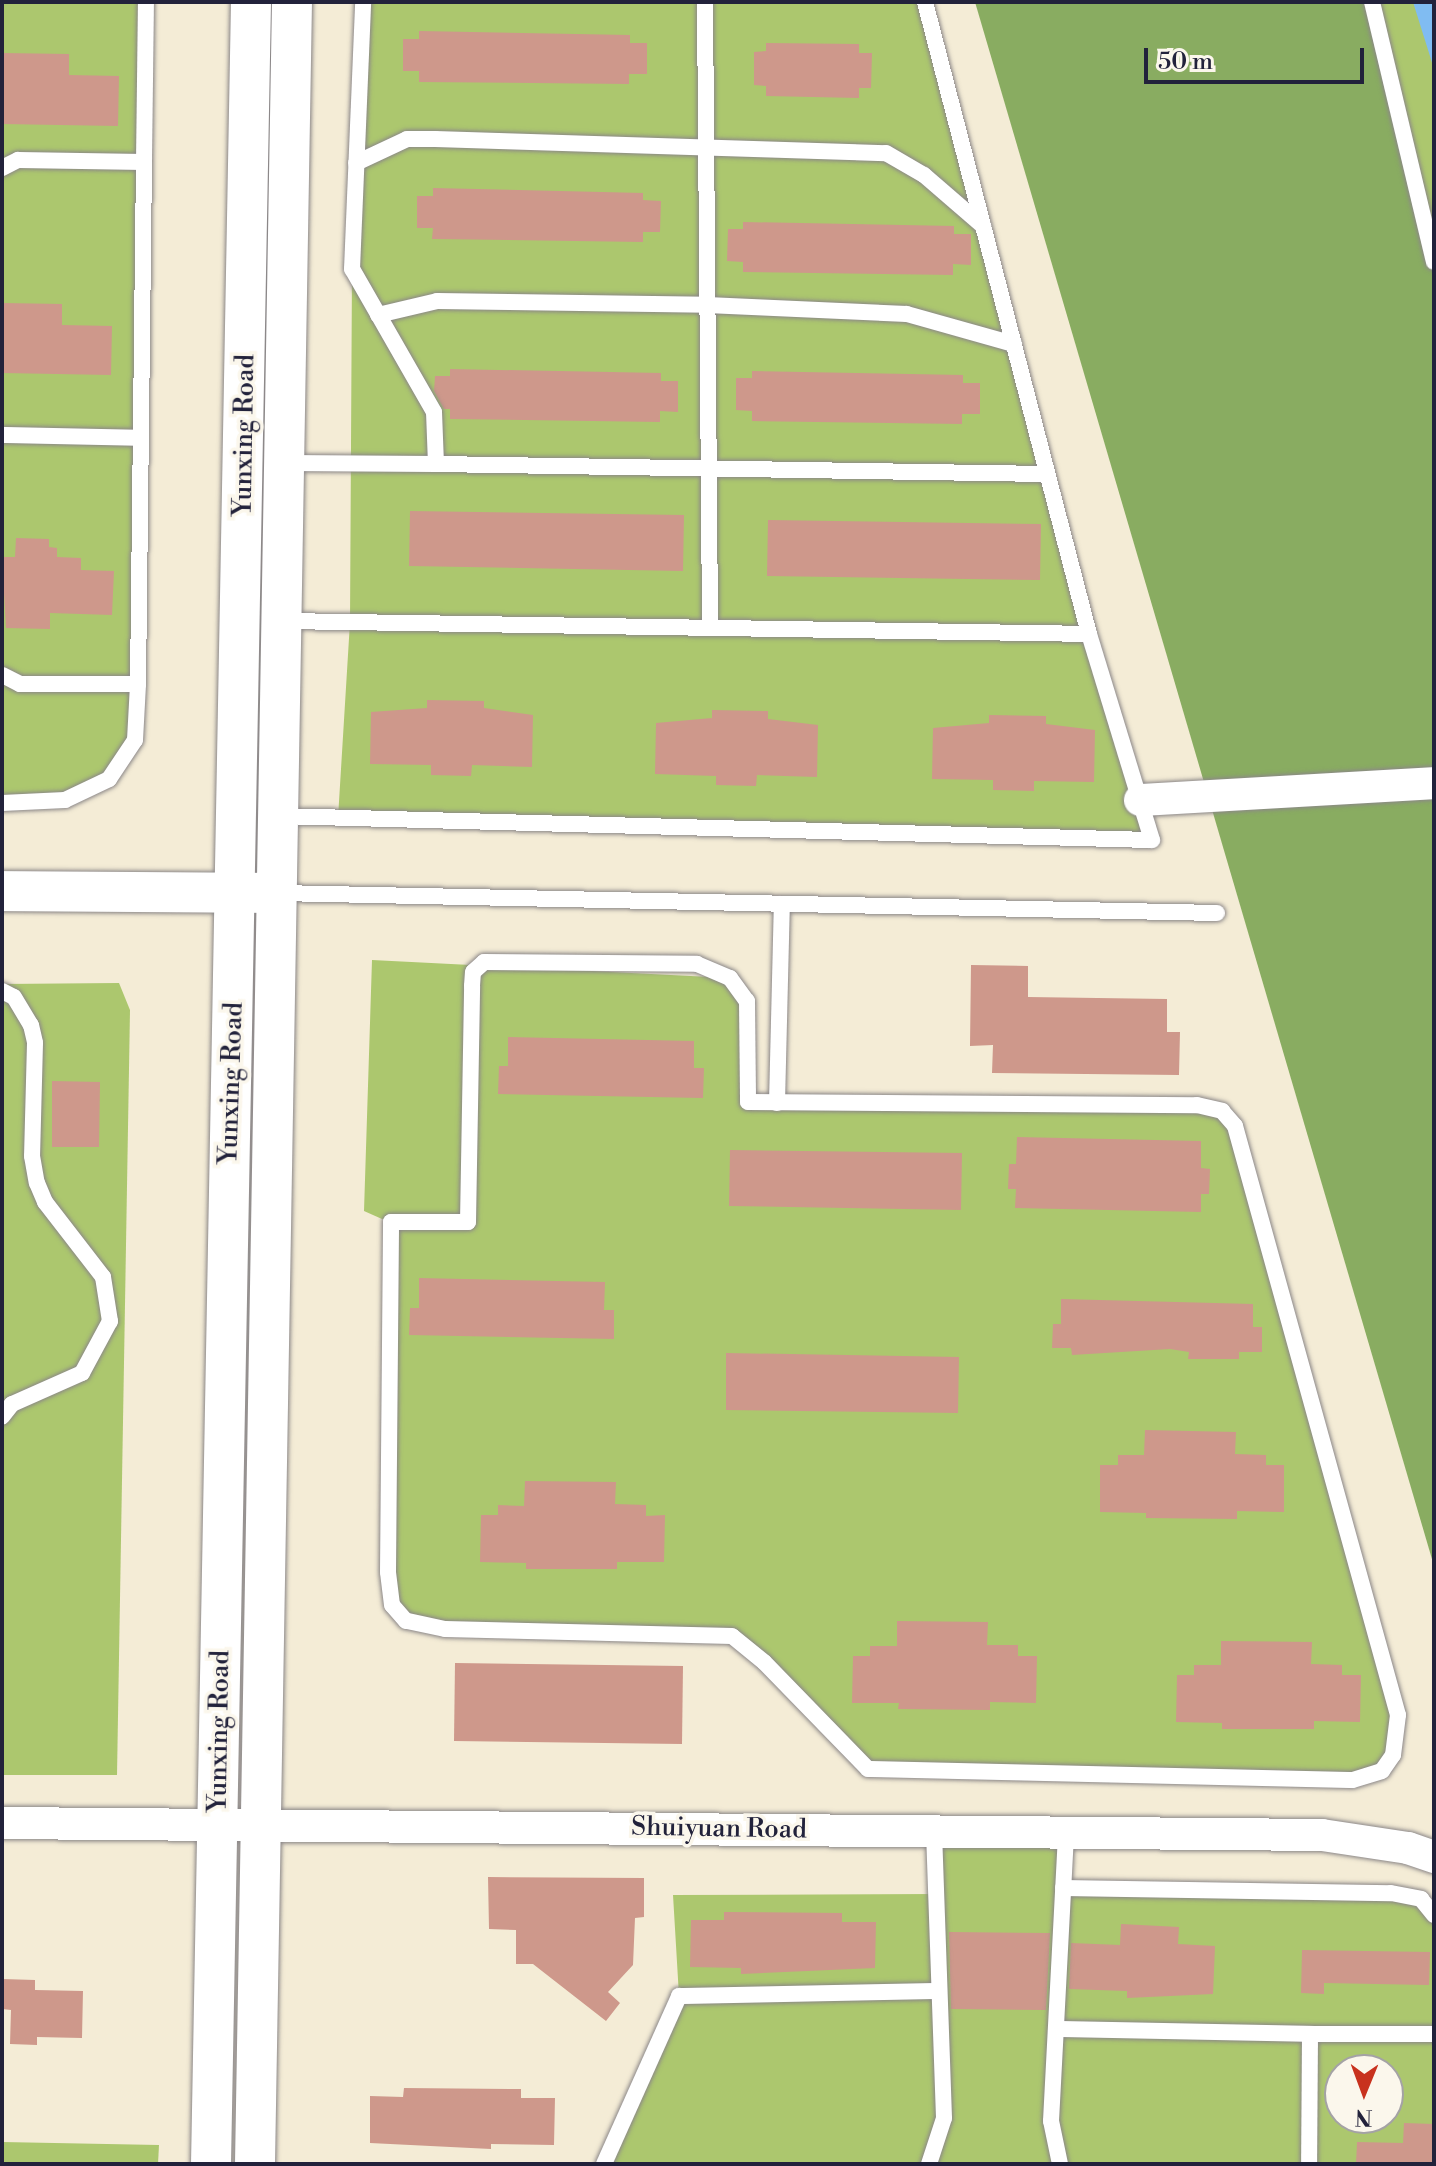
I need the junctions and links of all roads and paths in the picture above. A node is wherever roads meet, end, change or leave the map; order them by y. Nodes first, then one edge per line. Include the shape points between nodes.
1 (146, 2) edge
2 (251, 2) edge
3 (292, 2) edge
4 (705, 2) edge
5 (925, 2) edge
6 (1372, 2) edge
7 (362, 3) edge
8 (706, 145) junction
9 (144, 162) junction
10 (356, 163) junction
11 (2, 168) edge
12 (983, 226) junction
13 (1434, 262) edge
14 (707, 305) junction
15 (378, 315) junction
16 (1014, 344) junction
17 (2, 435) edge
18 (141, 438) junction
19 (285, 463) junction
20 (436, 464) junction
21 (709, 468) junction
22 (1047, 474) junction
23 (283, 621) junction
24 (710, 626) junction
25 (1089, 634) junction
26 (2, 675) edge
27 (138, 684) junction
28 (1434, 783) edge
29 (1140, 800) junction
30 (2, 803) edge
31 (280, 816) junction
32 (2, 891) edge
33 (238, 892) junction
34 (278, 893) junction
35 (782, 904) junction
36 (1217, 913) dead end
37 (2, 991) edge
38 (777, 1103) junction
39 (2, 1417) edge
40 (2, 1823) edge
41 (218, 1824) junction
42 (264, 1825) junction
43 (934, 1831) junction
44 (1066, 1832) junction
45 (1434, 1857) edge
46 (1063, 1888) junction
47 (1434, 1915) edge
48 (939, 1991) junction
49 (1056, 2029) junction
50 (1310, 2034) junction
51 (1434, 2034) edge
52 (211, 2164) edge
53 (255, 2164) edge
54 (604, 2164) edge
55 (929, 2164) edge
56 (1060, 2164) edge
57 (1309, 2164) edge

1 - 9 lane
2 - 33 street, Yunxing Road
3 - 19 street, Yunxing Road
4 - 8 lane
5 - 12 lane
6 - 13 lane
7 - 10 lane
8 - 10 lane via 407,139
8 - 12 lane via 886,153 924,175
8 - 14 lane
9 - 11 lane via 18,160
9 - 18 lane
10 - 15 lane via 352,269
12 - 16 lane
14 - 15 lane via 437,301
14 - 16 lane via 907,314
14 - 21 lane
15 - 20 lane via 434,412
16 - 22 lane
17 - 18 lane
18 - 27 lane
19 - 20 lane
19 - 23 street, Yunxing Road
20 - 21 lane
21 - 22 lane
21 - 24 lane
22 - 25 lane
23 - 24 lane
23 - 31 street, Yunxing Road
24 - 25 lane
25 - 29 lane
26 - 27 lane via 20,684
27 - 30 lane via 135,740 109,779 65,800
28 - 29 street
29 - 31 lane via 1152,840
31 - 34 street, Yunxing Road
32 - 33 street
33 - 34 street
33 - 41 street, Yunxing Road
34 - 35 lane
34 - 42 street, Yunxing Road
35 - 36 lane
35 - 38 lane
37 - 39 lane via 14,997 35,1043 32,1156 37,1183 45,1202 103,1277 110,1321 82,1373 12,1404
38 - 38 lane via 748,1102 747,1001 730,978 697,964 484,962 473,972 468,1222 391,1222 388,1572 392,1605 406,1621 445,1629 732,1636 868,1769 1352,1780 1382,1771 1393,1755 1398,1715 1235,1126 1222,1111 1197,1105
40 - 41 street, Shuiyuan Road
41 - 42 street, Shuiyuan Road
41 - 52 street, Yunxing Road
42 - 43 street, Shuiyuan Road
42 - 53 street, Yunxing Road
43 - 44 street, Shuiyuan Road
43 - 48 lane
44 - 45 street, Shuiyuan Road via 1322,1835
44 - 46 lane
46 - 47 lane via 1391,1893 1421,1899
46 - 49 lane
48 - 54 lane via 679,1996
48 - 55 lane via 944,2118
49 - 50 lane
49 - 56 lane via 1051,2121
50 - 51 lane
50 - 57 lane

